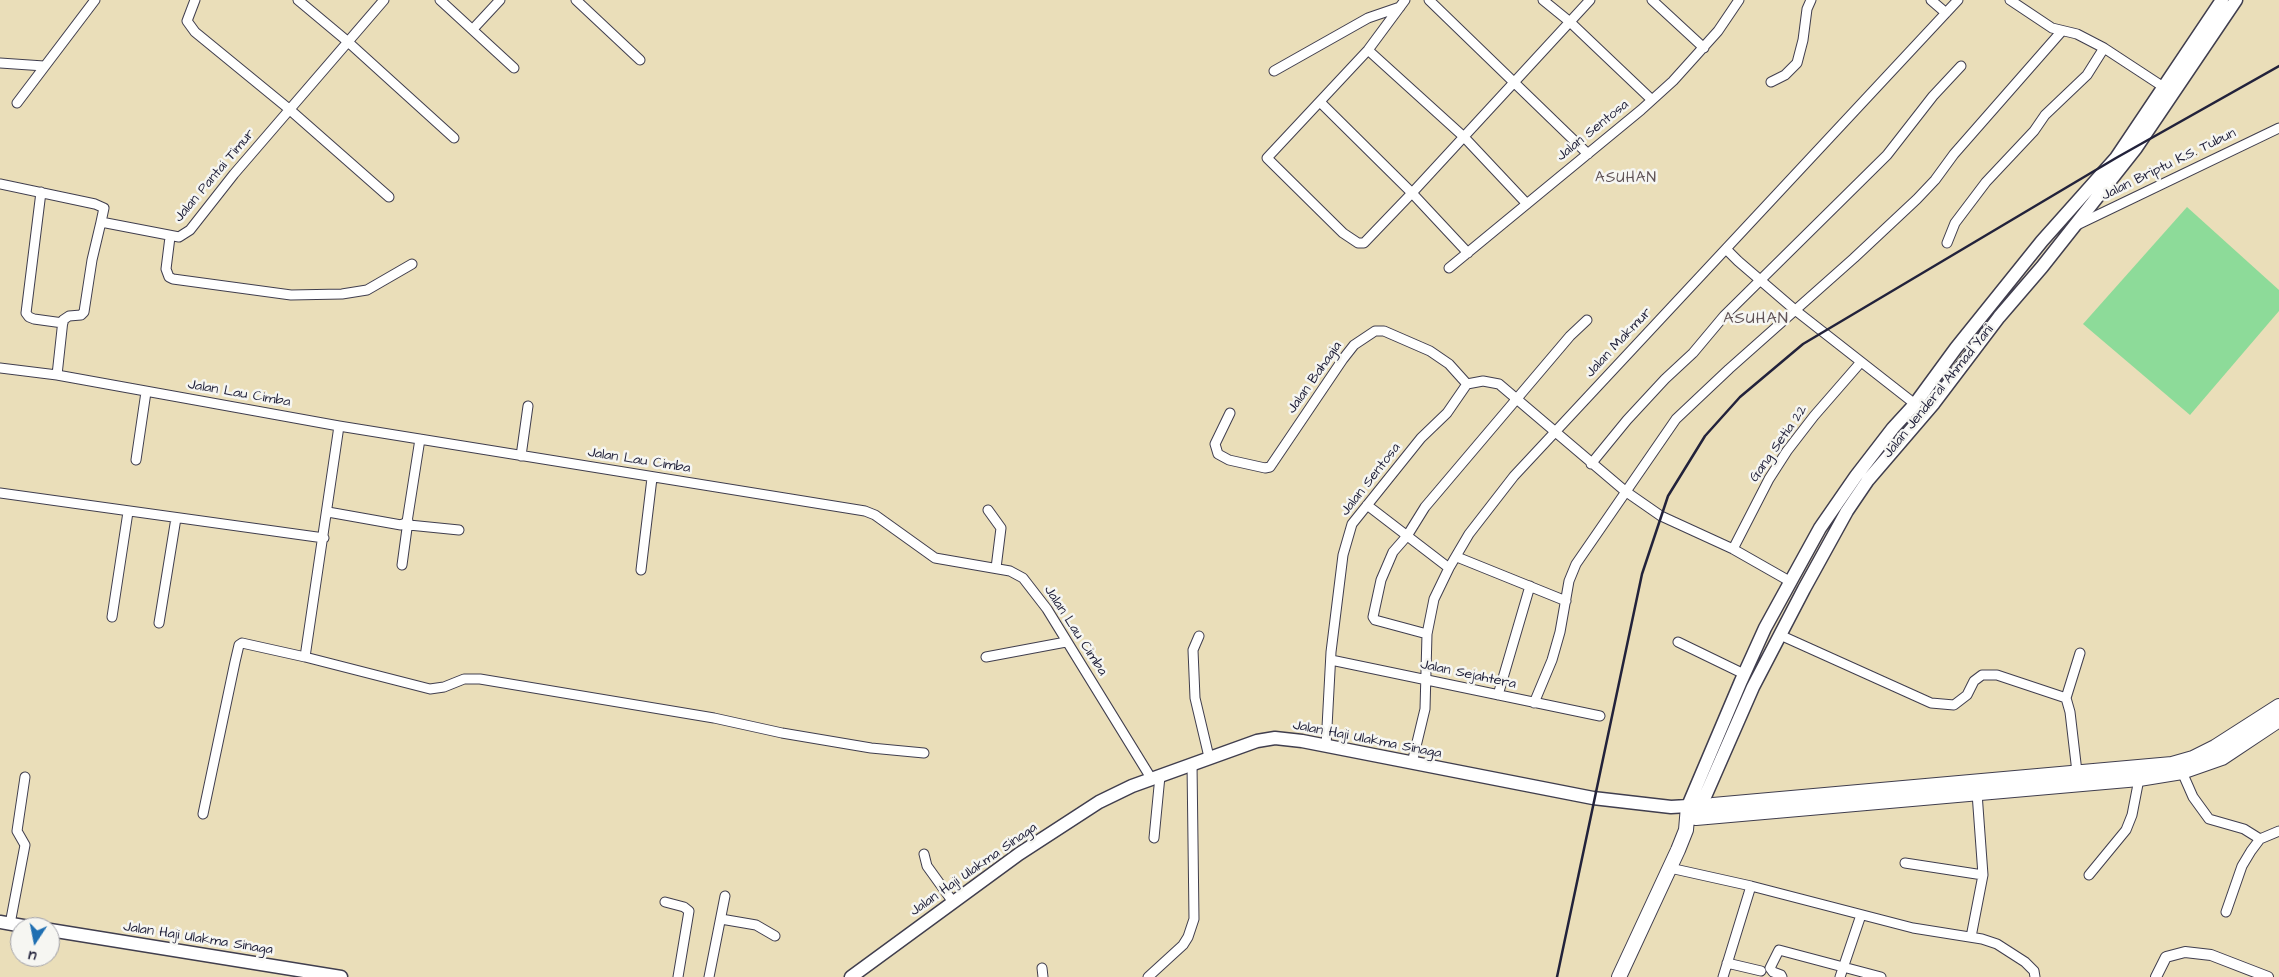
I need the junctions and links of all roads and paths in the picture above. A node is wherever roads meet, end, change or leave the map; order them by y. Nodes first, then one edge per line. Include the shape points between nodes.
1 (96, 0) edge
2 (194, 0) edge
3 (298, 0) edge
4 (384, 0) edge
5 (440, 0) edge
6 (500, 0) edge
7 (576, 0) edge
8 (1429, 0) edge
9 (1543, 0) edge
10 (1590, 0) edge
11 (1652, 0) edge
12 (1738, 0) edge
13 (1811, 0) edge
14 (1931, 0) edge
15 (1958, 0) edge
16 (2010, 0) edge
17 (2222, 0) edge
18 (2236, 0) edge
19 (1403, 3) edge
20 (1946, 13) junction
21 (1570, 22) junction
22 (473, 29) junction
23 (2061, 32) junction
24 (347, 41) junction
25 (1704, 48) junction
26 (2104, 48) junction
27 (1368, 50) junction
28 (640, 60) dead end
29 (0, 64) edge
30 (44, 66) junction
31 (1961, 66) dead end
32 (514, 68) dead end
33 (1274, 71) dead end
34 (1515, 82) junction
35 (1771, 82) dead end
36 (2164, 88) junction
37 (1652, 100) junction
38 (1320, 102) junction
39 (17, 103) dead end
40 (289, 109) junction
41 (2279, 128) edge
42 (1464, 137) junction
43 (454, 138) dead end
44 (1588, 154) junction
45 (0, 184) edge
46 (41, 192) junction
47 (1412, 192) junction
48 (389, 197) dead end
49 (1526, 204) junction
50 (100, 222) junction
51 (2072, 228) junction
52 (170, 237) junction
53 (1947, 243) dead end
54 (1726, 249) junction
55 (1468, 253) junction
56 (412, 264) dead end
57 (1449, 268) dead end
58 (1760, 280) junction
59 (1795, 310) junction
60 (1587, 320) dead end
61 (63, 323) junction
62 (1860, 362) junction
63 (0, 368) edge
64 (56, 375) junction
65 (1467, 384) junction
66 (146, 392) junction
67 (1517, 400) junction
68 (1915, 404) junction
69 (528, 406) dead end
70 (1230, 413) dead end
71 (339, 426) junction
72 (1892, 428) junction
73 (1556, 431) junction
74 (1905, 436) junction
75 (420, 439) junction
76 (521, 456) junction
77 (136, 460) dead end
78 (1591, 464) junction
79 (652, 478) junction
80 (1625, 491) junction
81 (0, 493) edge
82 (1367, 505) junction
83 (1834, 508) junction
84 (988, 510) dead end
85 (128, 512) junction
86 (328, 512) junction
87 (1845, 515) junction
88 (176, 518) junction
89 (409, 523) junction
90 (459, 530) dead end
91 (1407, 536) junction
92 (324, 538) junction
93 (1733, 549) junction
94 (1456, 557) junction
95 (402, 565) dead end
96 (996, 568) junction
97 (1449, 568) junction
98 (641, 570) dead end
99 (1791, 582) junction
100 (1530, 586) junction
101 (1566, 600) junction
102 (112, 617) dead end
103 (159, 623) dead end
104 (1427, 634) junction
105 (1780, 635) junction
106 (1199, 636) dead end
107 (1066, 642) junction
108 (1678, 642) dead end
109 (2080, 653) dead end
110 (305, 656) junction
111 (986, 657) dead end
112 (1331, 660) junction
113 (1744, 674) junction
114 (1426, 680) junction
115 (1498, 695) junction
116 (2066, 698) junction
117 (1534, 703) junction
118 (2279, 706) edge
119 (1600, 716) dead end
120 (2279, 720) edge
121 (1326, 746) junction
122 (924, 753) dead end
123 (1209, 757) junction
124 (1412, 763) junction
125 (1192, 764) junction
126 (2077, 772) junction
127 (2182, 772) junction
128 (25, 777) dead end
129 (1155, 777) junction
130 (2139, 779) junction
131 (1977, 793) junction
132 (1693, 812) junction
133 (203, 814) dead end
134 (2279, 831) edge
135 (1154, 838) dead end
136 (2260, 839) junction
137 (924, 854) dead end
138 (1905, 863) dead end
139 (1670, 868) junction
140 (1983, 874) junction
141 (2089, 875) dead end
142 (1751, 886) junction
143 (725, 896) dead end
144 (665, 902) dead end
145 (953, 902) junction
146 (2226, 912) dead end
147 (1861, 915) junction
148 (721, 919) junction
149 (5, 923) edge
150 (60, 932) edge
151 (775, 936) dead end
152 (1971, 937) junction
153 (1727, 963) junction
154 (1843, 967) junction
155 (1761, 971) dead end
156 (303, 974) edge
157 (341, 977) edge
158 (678, 977) edge
159 (709, 977) edge
160 (851, 977) edge
161 (1148, 977) edge
162 (1619, 977) edge
163 (1722, 977) edge
164 (1782, 977) edge
165 (1840, 977) edge
166 (1881, 977) edge
167 (2035, 977) edge
168 (2156, 977) edge
169 (2268, 977) edge

1 - 30 street
2 - 40 street via 188,24
3 - 24 street
4 - 24 street, Jalan Pantai Timur
5 - 22 street
6 - 22 street
7 - 28 street
8 - 34 street
9 - 21 street
10 - 21 street
11 - 25 street
12 - 25 street, Jalan Sentosa
13 - 35 street via 1797,63 1785,76
14 - 20 street
15 - 20 street, Jalan Makmur
16 - 23 street
17 - 36 main road, Jalan Jenderal Ahmad Yani
18 - 51 main road, Jalan Jenderal Ahmad Yani via 2136,148
19 - 27 street
19 - 33 street via 1368,18
20 - 54 street, Jalan Makmur
21 - 34 street
21 - 37 street
22 - 32 street
23 - 26 street via 2077,34
23 - 59 street via 1935,180
24 - 40 street, Jalan Pantai Timur
24 - 43 street
25 - 37 street, Jalan Sentosa
26 - 36 street
26 - 53 street via 2087,75 1986,182 1955,223
27 - 38 street
27 - 42 street
29 - 30 street
30 - 39 street
31 - 58 street via 1887,154
34 - 42 street
34 - 44 street
36 - 68 main road, Jalan Jenderal Ahmad Yani via 2112,164 2042,242
37 - 44 street, Jalan Sentosa
38 - 47 street
38 - 47 street via 1267,158 1343,234 1352,241 1364,243
40 - 48 street
40 - 52 street, Jalan Pantai Timur via 190,230 179,238
41 - 51 street, Jalan Briptu K.S. Tubun
42 - 47 street
42 - 49 street
44 - 49 street, Jalan Sentosa
45 - 46 street
46 - 50 street via 104,208
46 - 61 street via 26,313 34,319
47 - 55 street
49 - 55 street, Jalan Sentosa
50 - 52 street, Jalan Pantai Timur
50 - 61 street via 84,312 65,317
51 - 74 main road, Jalan Jenderal Ahmad Yani
52 - 56 street via 166,269 173,279 291,295 368,290
54 - 58 street
54 - 73 street, Jalan Makmur
55 - 57 street, Jalan Sentosa
58 - 59 street
58 - 78 street via 1652,392
59 - 62 street
59 - 80 street via 1676,419
60 - 67 street
61 - 64 street
62 - 68 street
62 - 93 street, Gang Setia 22 via 1787,451
63 - 64 street, Jalan Lau Cimba
64 - 66 street, Jalan Lau Cimba
65 - 67 street via 1499,384
65 - 70 street, Jalan Bahagia via 1449,364 1430,351 1384,331 1375,331 1354,345 1343,359 1273,464 1265,468 1229,460 1218,454 1216,444
65 - 82 street, Jalan Sentosa via 1448,413 1421,438
66 - 71 street, Jalan Lau Cimba
66 - 77 street
67 - 73 street
67 - 91 street via 1425,507
68 - 72 main road, Jalan Jenderal Ahmad Yani
69 - 76 street
71 - 75 street, Jalan Lau Cimba
71 - 86 street
72 - 74 main road
72 - 83 main road, Jalan Jenderal Ahmad Yani
73 - 78 street
73 - 94 street, Jalan Makmur via 1514,476 1469,534
74 - 87 main road, Jalan Jenderal Ahmad Yani via 1868,480
75 - 76 street, Jalan Lau Cimba
75 - 89 street
76 - 79 street, Jalan Lau Cimba
78 - 80 street
79 - 96 street, Jalan Lau Cimba via 865,511 876,515 935,558
79 - 98 street
80 - 93 street via 1661,516
80 - 101 street via 1576,564
81 - 85 street
82 - 91 street
82 - 112 street, Jalan Sentosa via 1352,524 1344,556
83 - 87 main road
83 - 99 main road, Jalan Jenderal Ahmad Yani
84 - 96 street via 1001,528
85 - 88 street
85 - 102 street
86 - 89 street via 401,525
86 - 92 street
87 - 105 main road, Jalan Jenderal Ahmad Yani
88 - 92 street
88 - 103 street
89 - 90 street
89 - 95 street
91 - 97 street
91 - 104 street via 1393,552 1373,617
92 - 110 street
93 - 99 street
94 - 97 street, Jalan Makmur
94 - 100 street
96 - 107 street, Jalan Lau Cimba via 1010,570 1023,578 1047,609
97 - 104 street, Jalan Makmur via 1434,599
99 - 113 main road, Jalan Jenderal Ahmad Yani
100 - 101 street
100 - 115 street
101 - 117 street via 1552,660
104 - 114 street, Jalan Makmur
105 - 116 street via 1931,703 1954,705 1967,696 1974,681 1982,675 1997,675
105 - 132 main road, Jalan Jenderal Ahmad Yani
106 - 123 street via 1193,650 1195,698
107 - 111 street
107 - 129 street, Jalan Lau Cimba
108 - 113 street
109 - 116 street
110 - 122 street via 430,689 480,678 714,718 782,733
110 - 133 street via 240,644
112 - 114 street, Jalan Sejahtera
112 - 121 street, Jalan Sentosa
113 - 132 main road, Jalan Jenderal Ahmad Yani
114 - 115 street, Jalan Sejahtera
114 - 124 street, Jalan Makmur via 1425,709
115 - 117 street, Jalan Sejahtera
116 - 126 street
117 - 119 street, Jalan Sejahtera
118 - 126 highway via 2193,758 2172,764
120 - 127 highway via 2222,758
121 - 123 main road, Jalan Haji Ulakma Sinaga via 1275,738
121 - 124 main road, Jalan Haji Ulakma Sinaga
123 - 125 main road, Jalan Haji Ulakma Sinaga
124 - 132 main road, Jalan Haji Ulakma Sinaga via 1594,798
125 - 129 main road, Jalan Haji Ulakma Sinaga
125 - 161 street via 1194,919 1183,946
126 - 132 highway
127 - 130 highway
127 - 136 street via 2193,797 2209,819 2244,829
128 - 149 street via 17,831 25,845
129 - 135 street
129 - 145 main road, Jalan Haji Ulakma Sinaga via 1099,802
130 - 131 highway
130 - 141 street via 2126,830
131 - 132 highway
131 - 140 street
132 - 139 highway
134 - 136 street
136 - 146 street via 2242,866
137 - 145 street via 927,866
138 - 140 street
139 - 142 street
139 - 162 highway
140 - 152 street
142 - 147 street
142 - 153 street
143 - 148 street
144 - 158 street via 689,911
145 - 160 main road, Jalan Haji Ulakma Sinaga
147 - 152 street via 1913,928
147 - 154 street
148 - 151 street via 756,925
148 - 159 street
150 - 156 main road, Jalan Haji Ulakma Sinaga
152 - 167 street via 1997,944 2025,962
153 - 155 street
153 - 163 street
154 - 164 street via 1779,950 1770,968
154 - 165 street
154 - 166 street
156 - 157 main road, Jalan Haji Ulakma Sinaga
168 - 169 street via 2166,957 2185,952 2211,955

